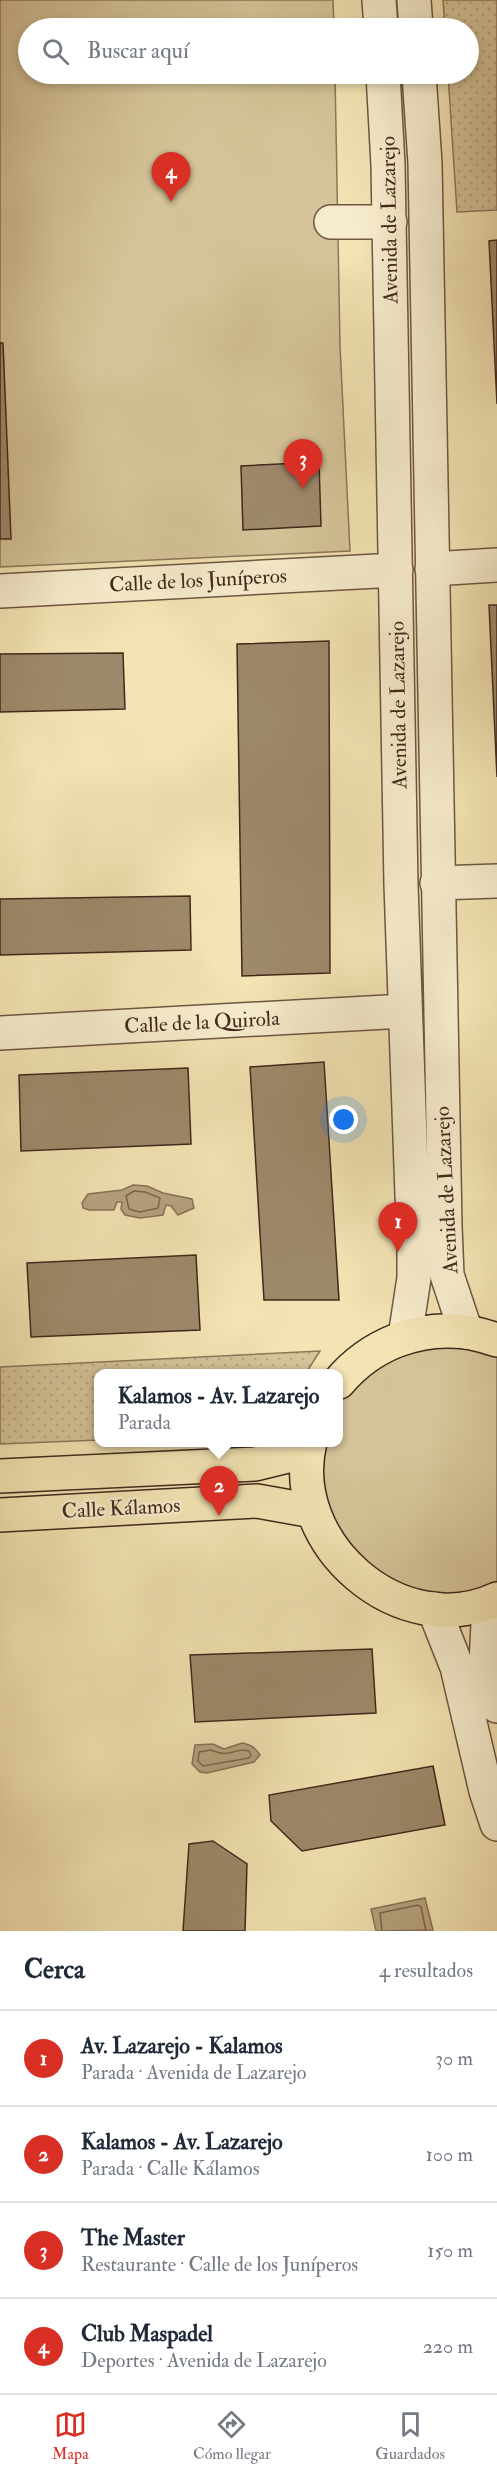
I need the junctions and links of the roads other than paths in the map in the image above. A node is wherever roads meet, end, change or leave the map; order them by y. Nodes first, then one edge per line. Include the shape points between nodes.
1 (379, 0) edge
2 (414, 0) edge
3 (380, 18) edge
4 (415, 18) edge
5 (383, 84) edge
6 (420, 84) edge
7 (331, 222) dead end
8 (390, 222) junction
9 (497, 565) edge
10 (432, 569) junction
11 (396, 570) junction
12 (0, 591) edge
13 (497, 881) edge
14 (437, 883) junction
15 (405, 1011) junction
16 (0, 1033) edge
17 (466, 1332) junction
18 (405, 1337) junction
19 (497, 1340) edge
20 (343, 1377) edge
21 (309, 1447) edge
22 (0, 1476) edge
23 (313, 1511) junction
24 (0, 1515) edge
25 (493, 1601) edge
26 (434, 1609) junction
27 (497, 1706) edge
28 (497, 1824) edge

1 - 3 street
2 - 4 street
5 - 8 street, Avenida de Lazarejo
6 - 10 street, Avenida de Lazarejo via 425,164
7 - 8 street
8 - 11 street, Avenida de Lazarejo
9 - 10 street
10 - 14 street, Avenida de Lazarejo
11 - 12 street, Calle de los Juníperos
11 - 15 street, Avenida de Lazarejo
13 - 14 street
14 - 17 street, Avenida de Lazarejo via 447,1275
15 - 16 street, Calle de la Quirola
15 - 18 street, Avenida de Lazarejo via 414,1251
17 - 18 main road via 435,1331
17 - 19 main road
18 - 20 main road via 376,1350
21 - 22 main road, Calle Kálamos via 255,1464
21 - 23 main road via 307,1481
23 - 24 main road, Calle Kálamos via 257,1501
23 - 26 main road via 326,1541 346,1567 372,1588 402,1602
25 - 26 main road
25 - 27 street via 486,1664
26 - 28 street via 457,1667

